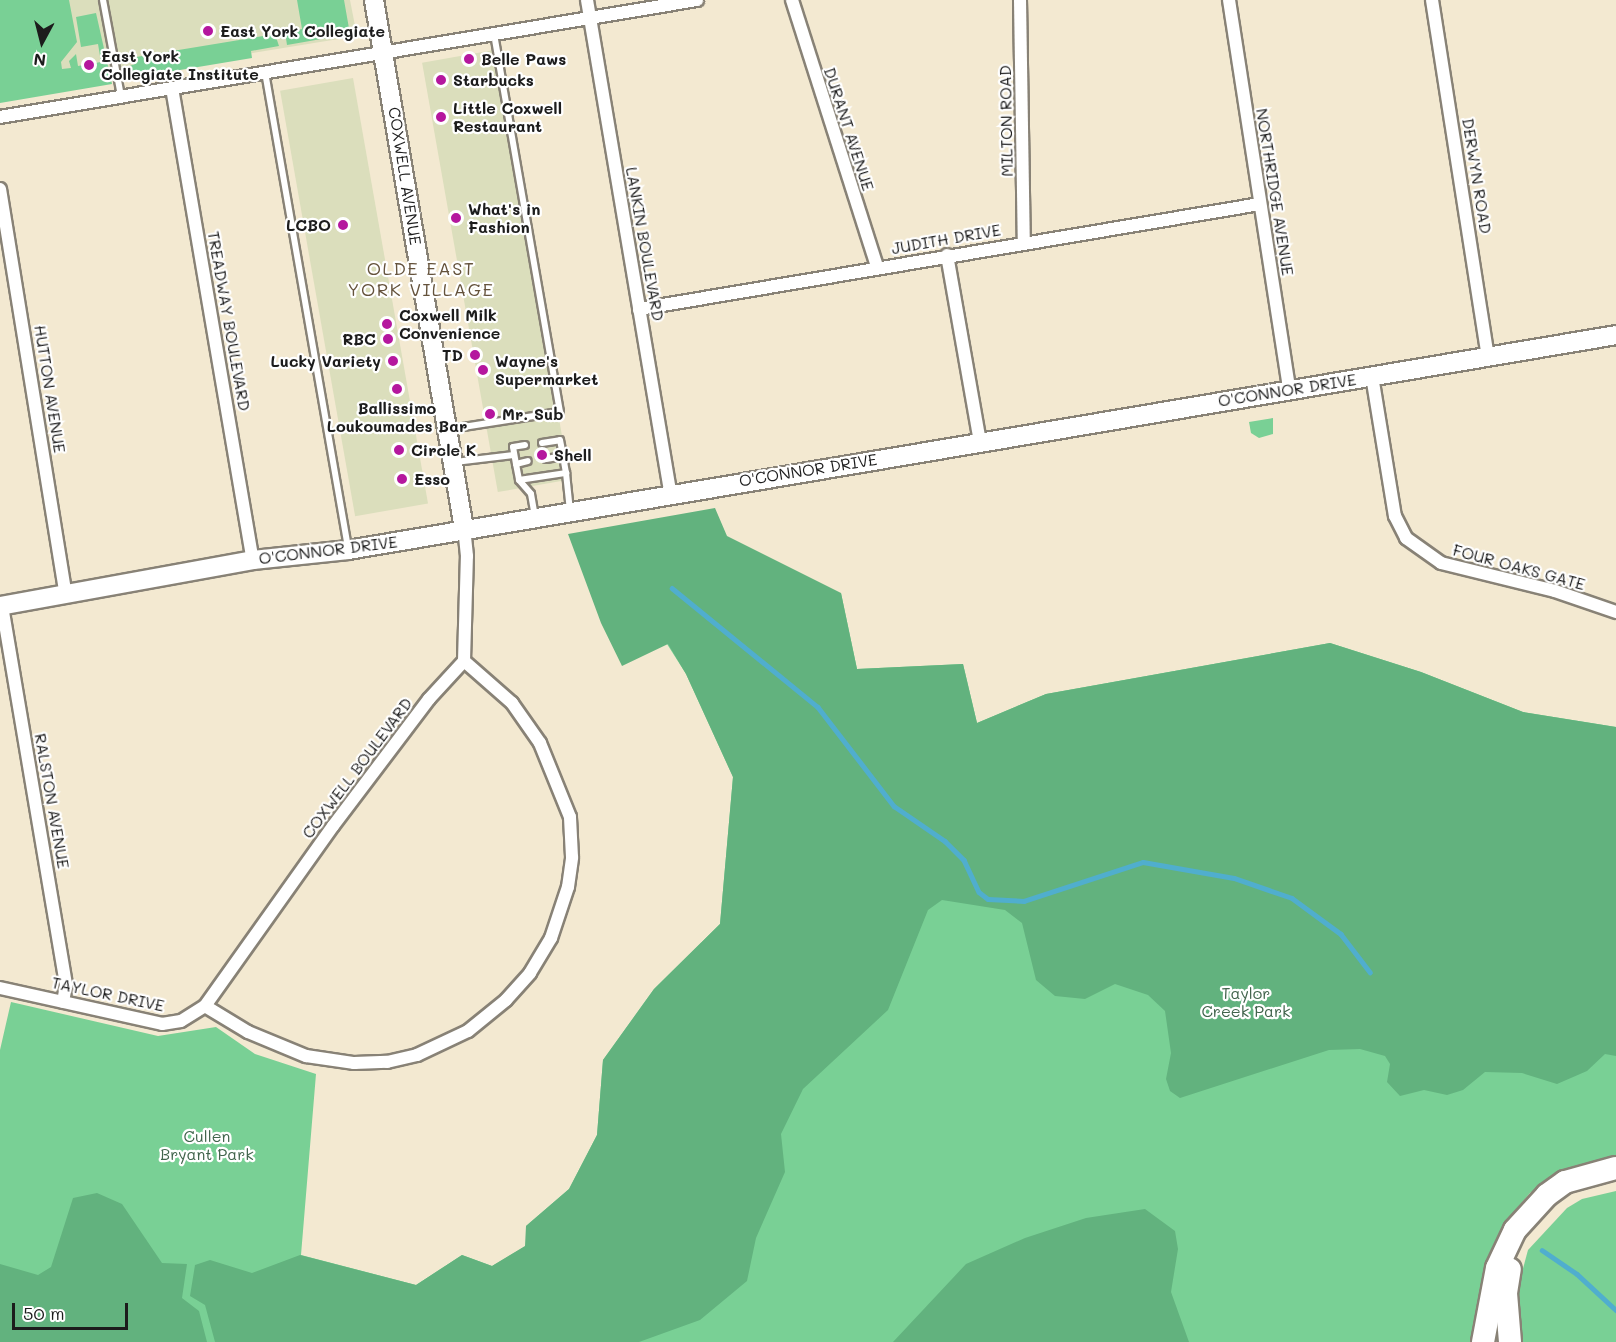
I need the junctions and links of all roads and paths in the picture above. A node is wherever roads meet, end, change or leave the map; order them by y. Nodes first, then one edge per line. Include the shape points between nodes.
1 (104, 0) edge
2 (374, 0) edge
3 (586, 0) edge
4 (697, 0) edge
5 (792, 0) edge
6 (1020, 0) edge
7 (1229, 0) edge
8 (1432, 0) edge
9 (590, 18) junction
10 (494, 33) junction
11 (383, 51) junction
12 (265, 72) junction
13 (172, 88) junction
14 (121, 96) junction
15 (0, 117) edge
16 (0, 189) edge
17 (1260, 204) junction
18 (1024, 242) junction
19 (947, 255) junction
20 (877, 267) junction
21 (639, 309) junction
22 (1616, 336) edge
23 (1488, 357) junction
24 (1372, 376) junction
25 (1289, 389) junction
26 (447, 430) junction
27 (980, 442) junction
28 (542, 443) dead end
29 (525, 446) dead end
30 (514, 455) junction
31 (563, 456) junction
32 (546, 459) dead end
33 (528, 461) dead end
34 (453, 463) junction
35 (516, 464) junction
36 (566, 473) junction
37 (519, 480) junction
38 (670, 493) junction
39 (570, 511) junction
40 (535, 517) junction
41 (464, 530) junction
42 (348, 550) junction
43 (253, 560) junction
44 (66, 596) junction
45 (1, 606) edge
46 (1616, 612) edge
47 (464, 661) junction
48 (0, 988) edge
49 (63, 1002) junction
50 (205, 1006) junction
51 (1616, 1168) edge
52 (1616, 1180) edge
53 (1483, 1342) edge
54 (1510, 1342) edge

1 - 14 lane
2 - 11 main road, COXWELL AVENUE
3 - 9 street, LANKIN BOULEVARD
4 - 9 street
5 - 20 street, DURANT AVENUE
6 - 18 street, MILTON ROAD
7 - 17 street, NORTHRIDGE AVENUE
8 - 23 street, DERWYN ROAD
9 - 10 street
9 - 21 street, LANKIN BOULEVARD
10 - 11 street
10 - 26 lane via 560,412
11 - 12 street
11 - 26 main road, COXWELL AVENUE
12 - 13 street
12 - 42 lane
13 - 14 street
13 - 43 street, TREADWAY BOULEVARD
14 - 15 street
16 - 44 street, HUTTON AVENUE
17 - 18 street, JUDITH DRIVE
17 - 25 street, NORTHRIDGE AVENUE
18 - 19 street, JUDITH DRIVE
19 - 20 street, JUDITH DRIVE
19 - 27 street
20 - 21 street, JUDITH DRIVE
21 - 38 street, LANKIN BOULEVARD
22 - 23 main road, O'CONNOR DRIVE
23 - 24 main road, O'CONNOR DRIVE
24 - 25 main road, O'CONNOR DRIVE
24 - 46 street, FOUR OAKS GATE via 1395,516 1406,538 1441,563 1555,591
25 - 27 main road, O'CONNOR DRIVE
26 - 34 main road, COXWELL AVENUE
27 - 38 main road, O'CONNOR DRIVE
28 - 31 lane via 560,440
29 - 30 lane via 513,447
30 - 34 lane
30 - 35 lane
31 - 32 lane
31 - 36 lane
33 - 35 lane
34 - 41 main road, COXWELL AVENUE
35 - 37 lane
36 - 37 lane
36 - 39 lane
37 - 40 lane via 531,494
38 - 39 main road, O'CONNOR DRIVE
39 - 40 main road, O'CONNOR DRIVE
40 - 41 main road, O'CONNOR DRIVE
41 - 42 main road, O'CONNOR DRIVE
41 - 47 street
42 - 43 main road, O'CONNOR DRIVE
43 - 44 main road, O'CONNOR DRIVE
44 - 45 main road, O'CONNOR DRIVE
45 - 49 street, RALSTON AVENUE via 66,985
47 - 50 street, COXWELL BOULEVARD via 429,699 333,826
47 - 50 street via 512,704 540,743 570,818 572,857 568,887 551,938 530,973 506,1000 468,1031 417,1055 387,1062 354,1063 306,1056 248,1032
48 - 49 street, TAYLOR DRIVE
49 - 50 street, TAYLOR DRIVE via 162,1024 181,1021
51 - 53 highway via 1565,1182 1547,1195 1515,1230 1497,1268
52 - 54 highway via 1567,1196 1539,1220 1526,1238 1510,1269 1506,1293

